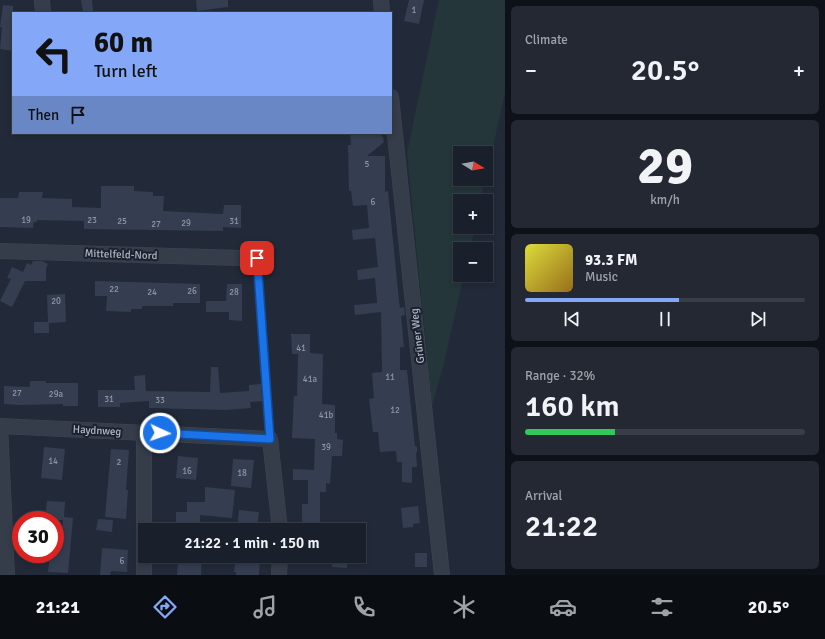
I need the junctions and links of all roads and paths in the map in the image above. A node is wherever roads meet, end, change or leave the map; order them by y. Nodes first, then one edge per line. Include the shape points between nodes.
1 (42, 0) edge
2 (381, 0) edge
3 (43, 12) edge
4 (382, 12) edge
5 (392, 106) edge
6 (0, 251) edge
7 (250, 258) joint
8 (0, 426) edge
9 (144, 432) junction
10 (270, 439) junction
11 (279, 523) edge
12 (3, 559) edge
13 (280, 563) edge
14 (7, 575) edge
15 (144, 575) edge
16 (279, 575) edge
17 (442, 575) edge

1 - 3 street
2 - 4 street
5 - 17 street, Grüner Weg
6 - 7 street, Mittelfeld-Nord
7 - 10 lane
8 - 9 street, Haydnweg
8 - 12 street
9 - 10 street, Haydnweg
9 - 15 street
10 - 11 street
12 - 14 street
13 - 16 street

